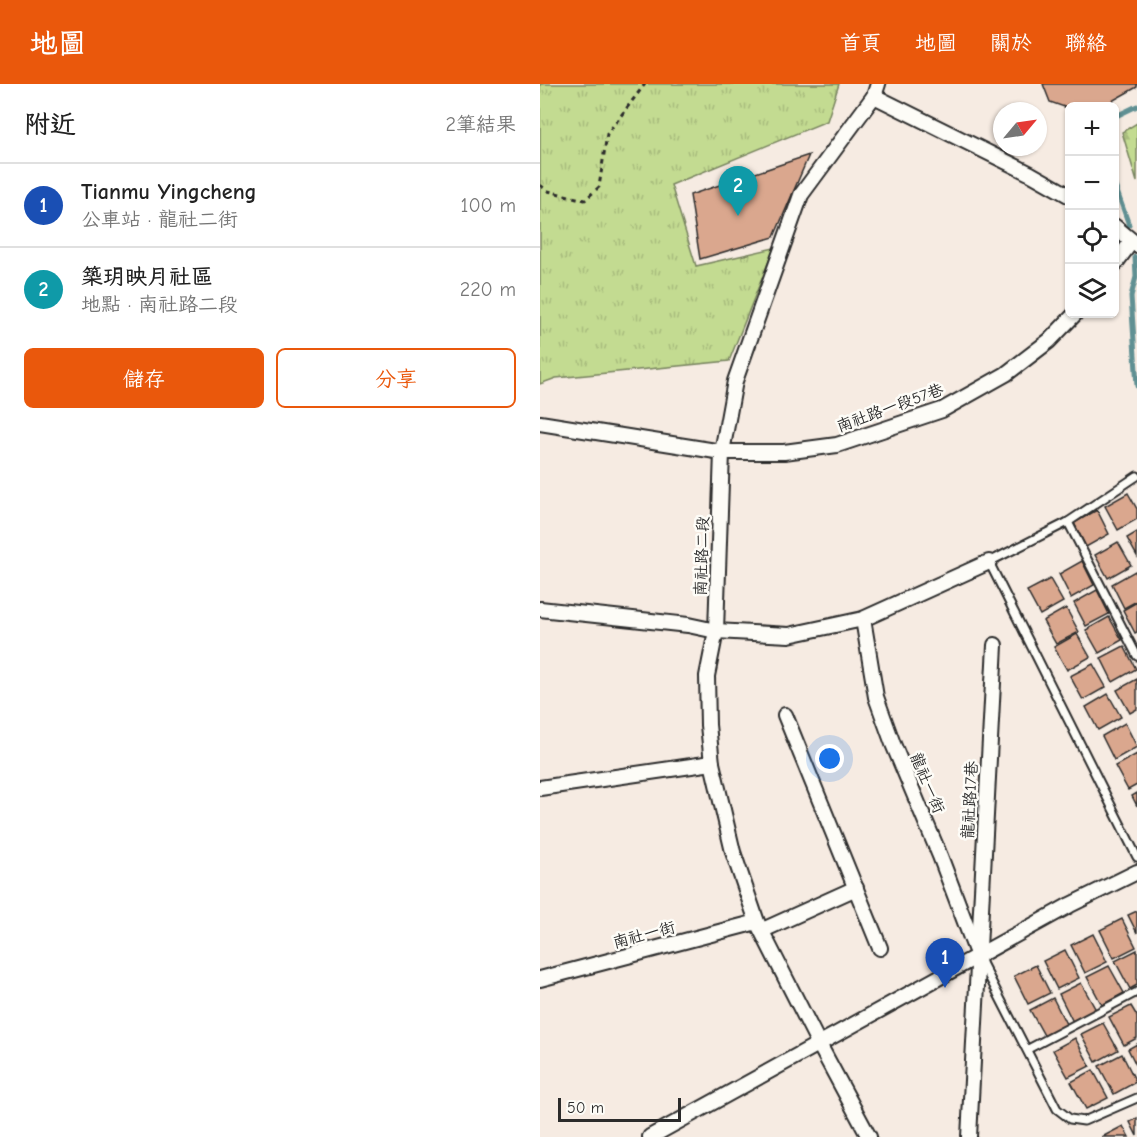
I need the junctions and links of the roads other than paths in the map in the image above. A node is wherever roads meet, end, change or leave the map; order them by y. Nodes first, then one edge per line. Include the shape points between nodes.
1 (876, 90) edge
2 (1065, 193) edge
3 (1119, 230) edge
4 (1135, 243) edge
5 (1116, 264) edge
6 (1071, 318) edge
7 (540, 423) edge
8 (723, 452) junction
9 (1137, 476) edge
10 (1068, 522) junction
11 (989, 562) junction
12 (540, 609) edge
13 (862, 619) junction
14 (716, 631) junction
15 (995, 645) dead end
16 (1137, 656) edge
17 (785, 715) dead end
18 (712, 763) junction
19 (540, 788) edge
20 (1137, 857) edge
21 (1137, 872) edge
22 (856, 888) junction
23 (760, 926) junction
24 (880, 948) dead end
25 (978, 956) junction
26 (540, 980) edge
27 (1137, 992) edge
28 (819, 1044) junction
29 (1028, 1049) junction
30 (1137, 1098) edge
31 (651, 1137) edge
32 (869, 1137) edge
33 (969, 1137) edge

1 - 2 street
1 - 8 street, 南社路二段 via 801,195 735,381
3 - 4 street
4 - 5 street
6 - 8 street, 南社路一段57巷 via 1049,341 1006,374 925,417 837,446 784,452
7 - 8 street, 南社路一段57巷
8 - 14 street, 南社路二段
9 - 10 lane
10 - 11 lane
10 - 16 lane
11 - 13 street
11 - 20 lane
12 - 14 street
13 - 14 street via 789,635
13 - 25 street, 龍社一街 via 876,697
14 - 18 street, 南社路二段 via 707,676
15 - 25 street, 龍社路17巷
17 - 22 street
18 - 19 street
18 - 23 street, 南社路二段 via 728,832
21 - 25 street
22 - 23 street, 南社一街
22 - 24 street
23 - 26 street, 南社一街
23 - 28 street, 南社路二段
25 - 28 street
25 - 29 lane
25 - 33 street, 龍社路17巷
27 - 29 lane
28 - 31 street
28 - 32 street, 南社路二段
29 - 30 lane via 1058,1109 1070,1119 1083,1121

